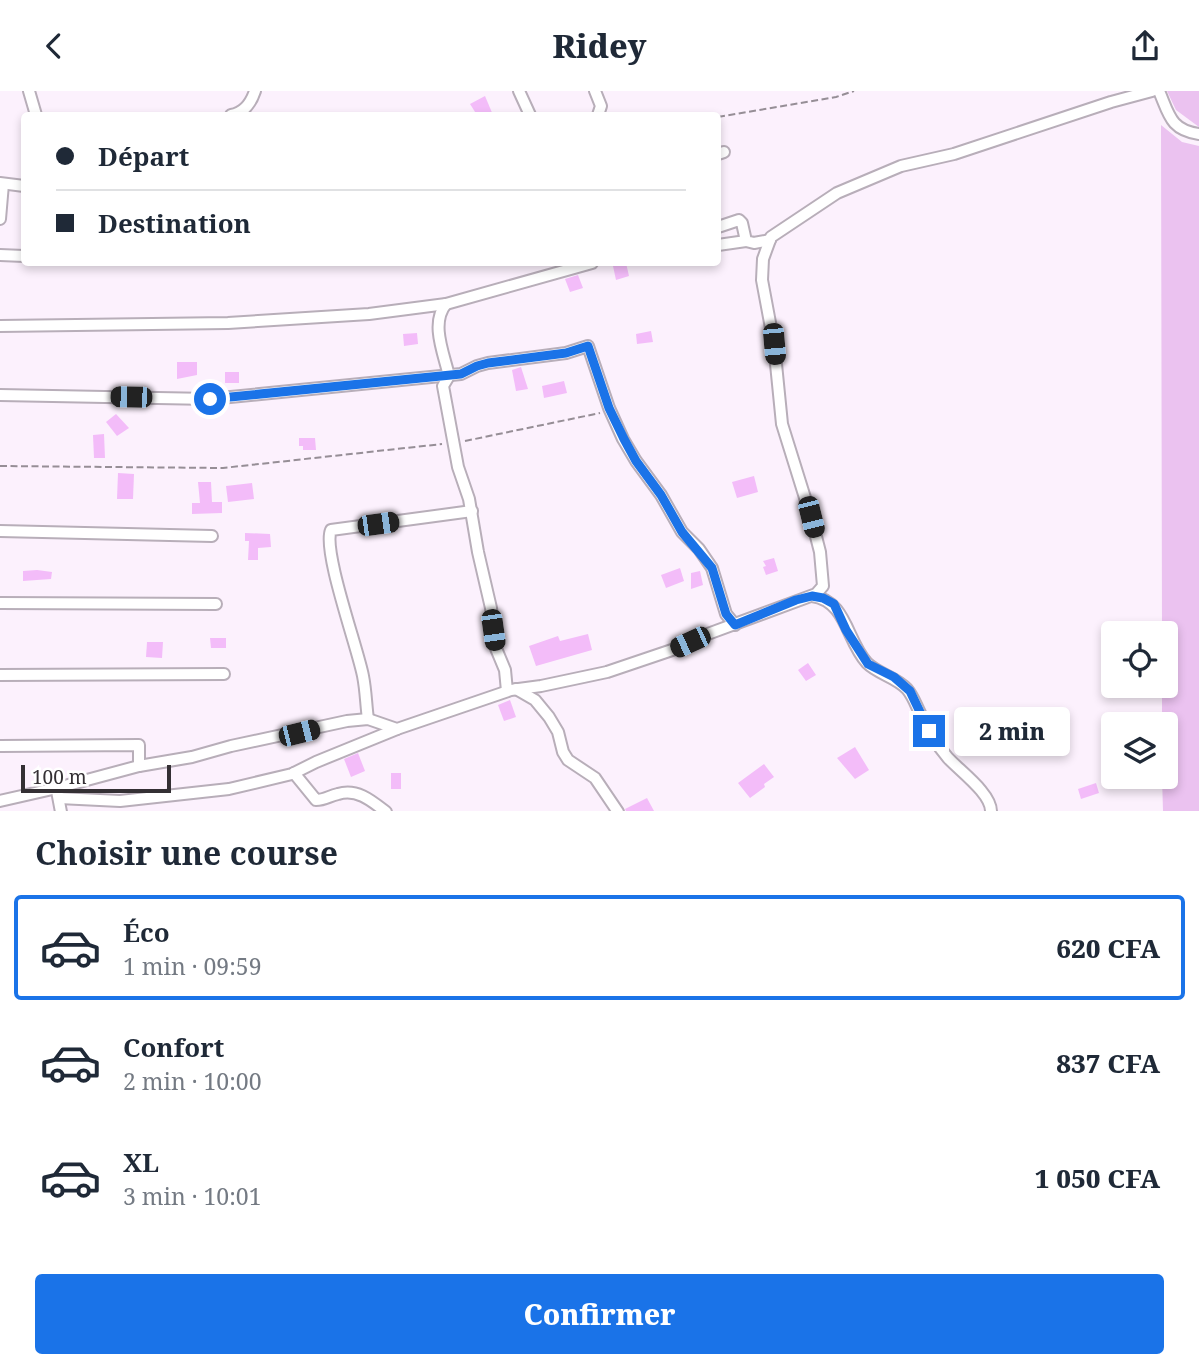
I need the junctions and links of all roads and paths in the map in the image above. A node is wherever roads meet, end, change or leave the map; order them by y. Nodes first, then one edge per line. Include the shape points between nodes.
1 (29, 91) edge
2 (255, 91) edge
3 (519, 91) edge
4 (595, 91) edge
5 (854, 91) edge
6 (1153, 91) edge
7 (1158, 91) edge
8 (35, 112) edge
9 (241, 112) edge
10 (529, 112) edge
11 (599, 112) edge
12 (721, 116) edge
13 (1199, 134) edge
14 (2, 184) edge
15 (21, 186) edge
16 (0, 219) edge
17 (721, 226) edge
18 (770, 240) junction
19 (746, 241) junction
20 (721, 245) edge
21 (0, 255) edge
22 (21, 256) edge
23 (581, 266) edge
24 (446, 304) junction
25 (0, 326) edge
26 (446, 381) junction
27 (0, 395) edge
28 (610, 411) junction
29 (454, 443) junction
30 (0, 466) edge
31 (472, 511) junction
32 (0, 531) edge
33 (212, 536) dead end
34 (812, 596) junction
35 (0, 603) edge
36 (216, 604) dead end
37 (735, 625) junction
38 (224, 674) dead end
39 (0, 675) edge
40 (512, 690) junction
41 (368, 719) junction
42 (397, 729) junction
43 (0, 746) edge
44 (139, 766) junction
45 (294, 773) junction
46 (58, 793) junction
47 (0, 801) edge
48 (61, 811) edge
49 (386, 811) edge
50 (618, 811) edge
51 (991, 811) edge

1 - 8 street
2 - 9 street
3 - 10 street
4 - 11 street
5 - 12 path
6 - 18 street via 892,170 837,193
7 - 13 street via 1178,128
14 - 15 street
14 - 16 street
17 - 19 street via 739,220
18 - 19 street
18 - 34 street via 762,280 782,424 820,552 823,586
19 - 20 street
21 - 22 street
23 - 24 street
24 - 25 street via 228,323
24 - 26 street via 437,324
26 - 27 street via 434,377 210,399
26 - 28 street via 488,363 588,346
26 - 29 street
28 - 29 path
28 - 37 street via 682,532 712,568 726,614
29 - 30 path via 223,468
29 - 31 street
31 - 40 street via 495,646
31 - 41 street via 331,530 328,536 363,675
32 - 33 street
34 - 37 street
34 - 51 street via 834,604 868,664 910,691 929,731 992,806
35 - 36 street
37 - 40 street via 607,672
38 - 39 street
40 - 42 street
40 - 50 street via 535,700 558,732 568,760 595,778
41 - 42 street
41 - 44 street
42 - 45 street
43 - 44 street via 139,745
44 - 46 street
45 - 46 street via 229,789 120,801
45 - 49 street via 316,800 354,792
46 - 47 street
46 - 48 street

